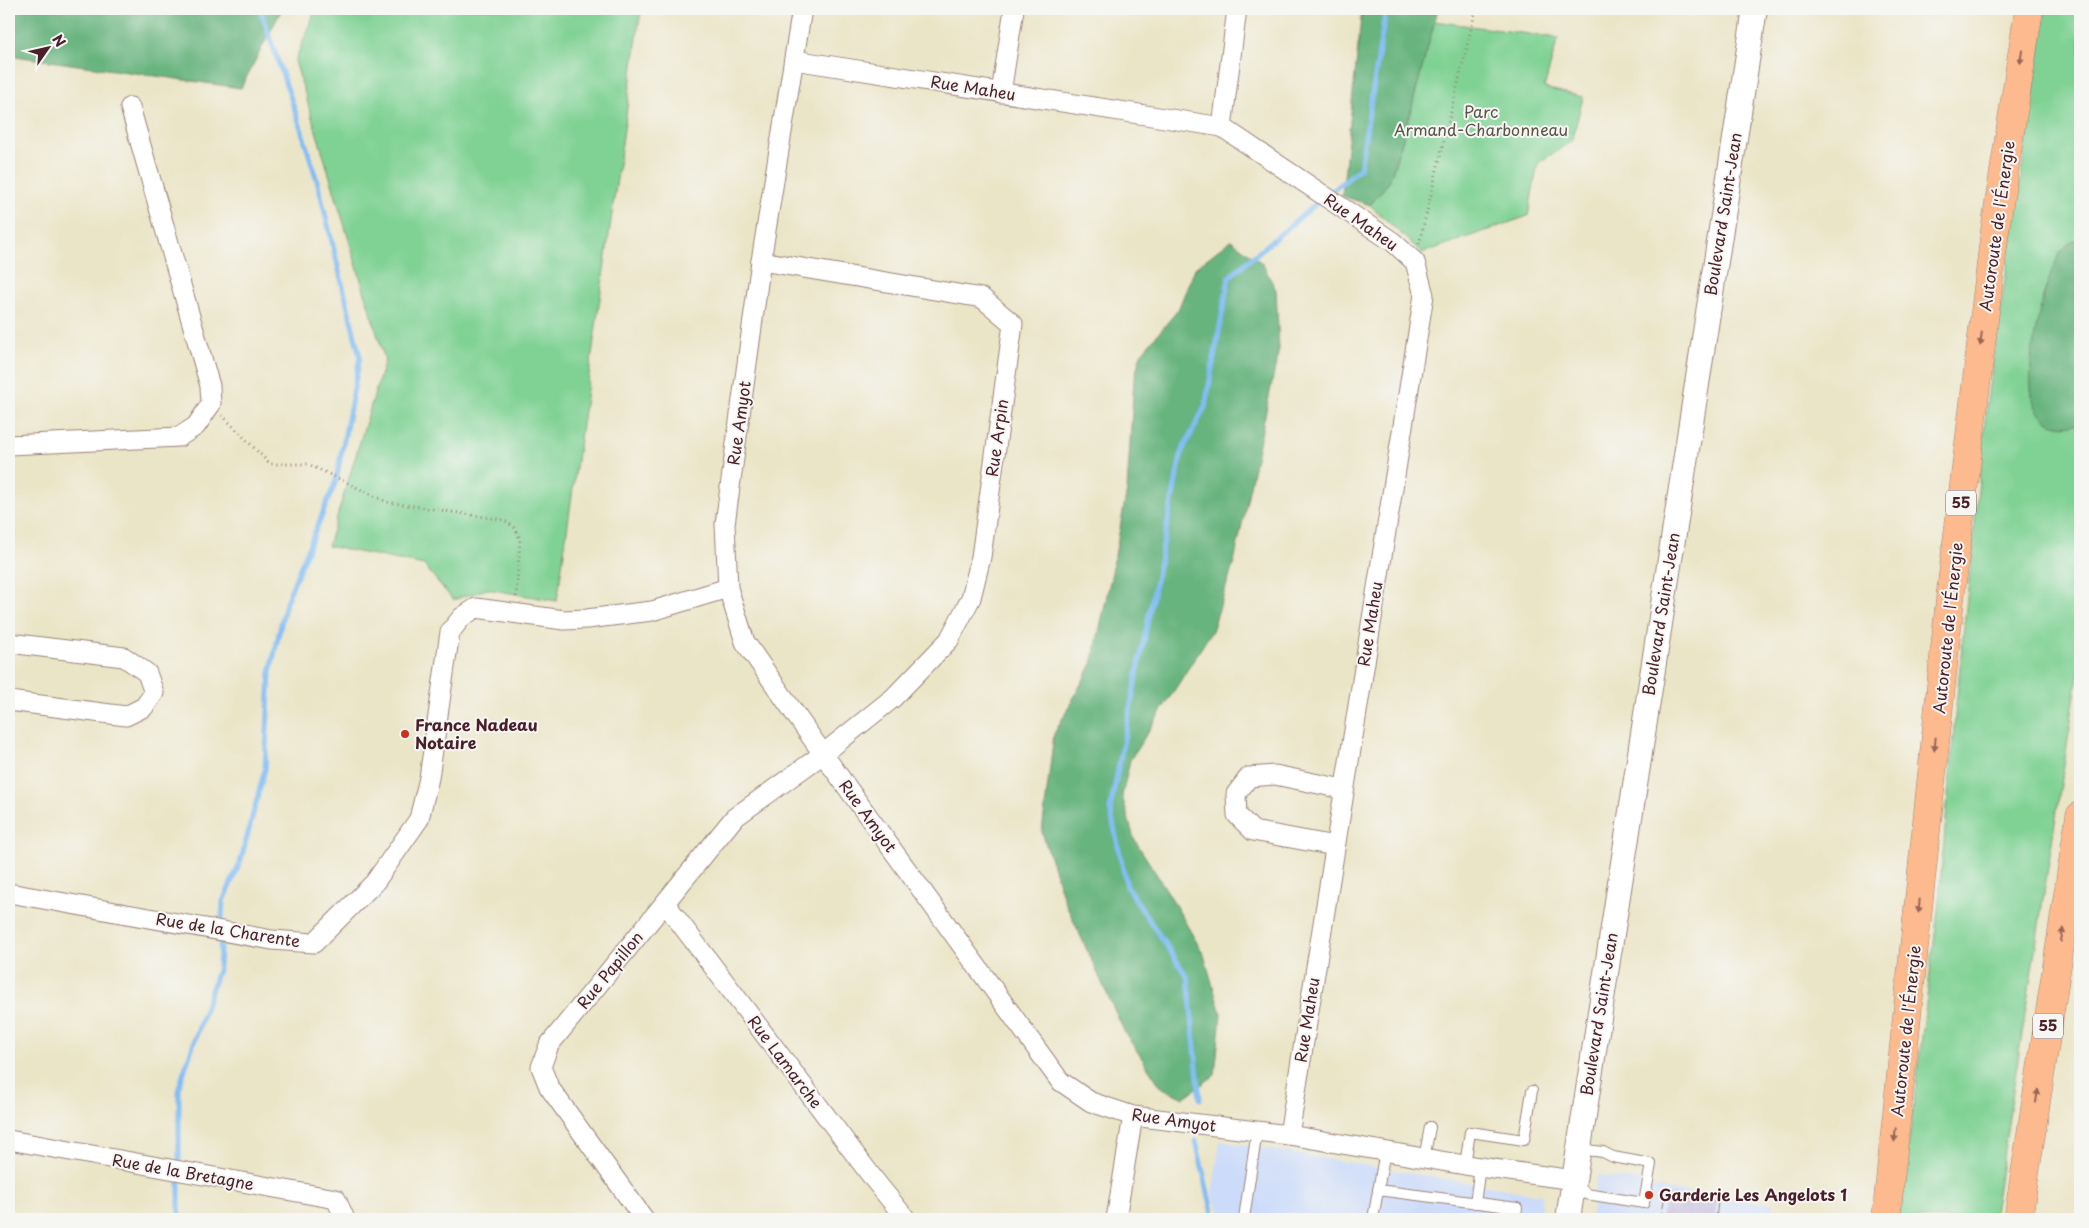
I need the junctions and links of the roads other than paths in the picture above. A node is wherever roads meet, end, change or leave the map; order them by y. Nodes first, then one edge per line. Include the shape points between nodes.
1 (802, 9) edge
2 (1014, 9) edge
3 (1237, 9) edge
4 (1755, 9) edge
5 (2029, 9) edge
6 (794, 60) junction
7 (1001, 93) junction
8 (130, 107) dead end
9 (1222, 127) junction
10 (761, 262) junction
11 (9, 445) edge
12 (728, 588) junction
13 (9, 643) edge
14 (9, 701) edge
15 (823, 754) junction
16 (1343, 789) junction
17 (2080, 816) edge
18 (1335, 846) junction
19 (9, 893) edge
20 (665, 903) junction
21 (1532, 1091) dead end
22 (1133, 1116) junction
23 (1430, 1127) dead end
24 (1257, 1131) junction
25 (1288, 1135) junction
26 (9, 1140) edge
27 (2030, 1144) junction
28 (1578, 1149) junction
29 (1385, 1152) junction
30 (1424, 1159) junction
31 (1472, 1166) junction
32 (1574, 1180) junction
33 (1378, 1190) junction
34 (1475, 1203) junction
35 (1244, 1218) edge
36 (346, 1219) edge
37 (644, 1219) edge
38 (906, 1219) edge
39 (1116, 1219) edge
40 (1373, 1219) edge
41 (1515, 1219) edge
42 (1568, 1219) edge
43 (1886, 1219) edge
44 (2018, 1219) edge
45 (2030, 1219) edge

1 - 6 street, Rue Amyot
2 - 7 street
3 - 9 street
4 - 28 street, Boulevard Saint-Jean
5 -> 43 highway, Autoroute de l'Énergie / 55 via 1995,230 1950,599
6 - 7 street, Rue Maheu
6 - 10 street, Rue Amyot
7 - 9 street, Rue Maheu
8 - 11 street via 210,386 211,404 196,426 180,437
9 - 16 street, Rue Maheu via 1393,242 1415,262 1424,295
10 - 12 street, Rue Amyot via 725,524
10 - 15 street, Rue Arpin via 982,298 1013,324 981,557 970,598 949,640 893,698
12 - 15 street, Rue Amyot via 745,642
12 - 19 street, Rue de la Charente via 652,611 587,619 564,620 476,608 462,618 450,632 429,778 419,819 375,882 314,943 272,940
13 - 14 street via 124,657 147,673 154,693 144,707 126,716
15 - 20 street, Rue Papillon via 734,818
15 - 22 street, Rue Amyot via 1060,1081 1092,1102
16 - 18 street, Rue Maheu
16 - 18 street via 1275,775 1249,777 1236,794 1237,815 1253,831
27 -> 17 highway, 55
18 - 25 street, Rue Maheu
20 - 37 street, Rue Papillon via 549,1045 540,1067 549,1087
20 - 38 street, Rue Lamarche
21 - 31 lane via 1524,1140 1470,1132
22 - 24 street, Rue Amyot
22 - 39 street
23 - 30 lane
24 - 25 street, Rue Amyot
24 - 35 lane
25 - 29 street, Rue Amyot
26 - 36 street, Rue de la Bretagne via 336,1200
27 - 44 highway, 55
27 - 45 highway
28 - 32 street, Boulevard Saint-Jean
28 - 32 lane via 1651,1164 1644,1203 1586,1194
29 - 30 street, Rue Amyot
29 - 33 lane
30 - 31 street, Rue Amyot
31 - 32 street, Rue Amyot
31 - 34 lane
32 - 42 street, Boulevard Saint-Jean
33 - 34 lane
33 - 40 lane
34 - 41 lane via 1517,1208

